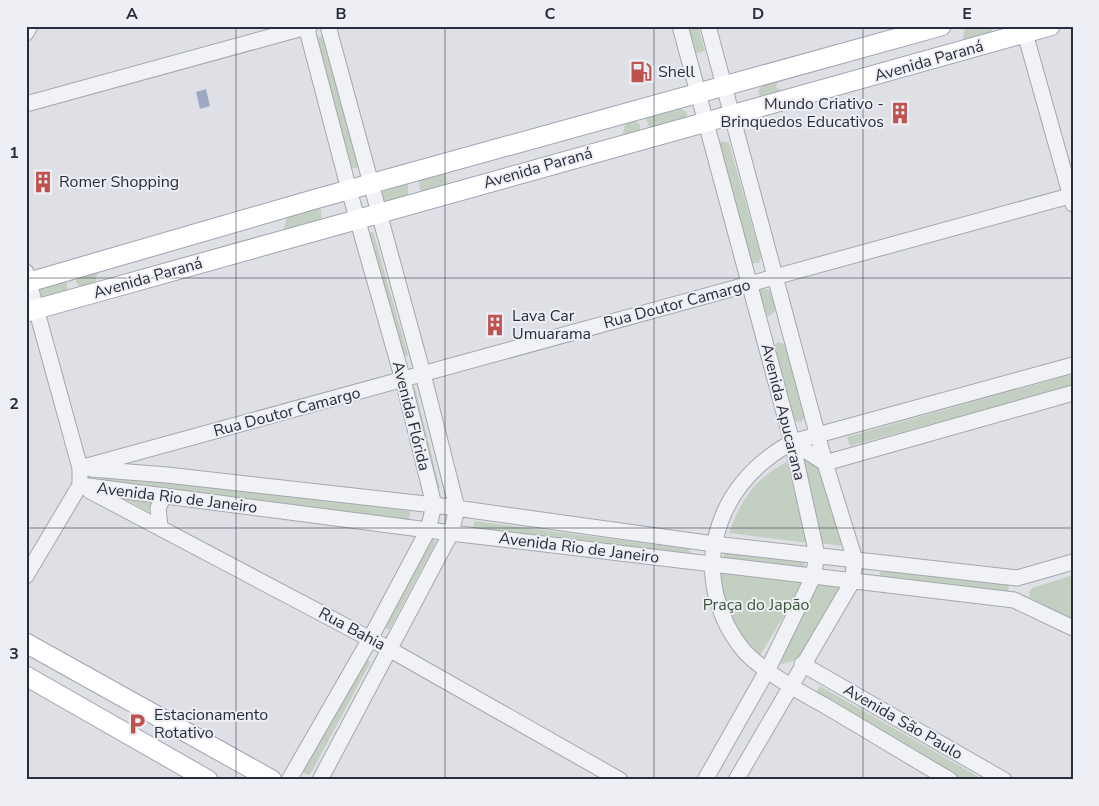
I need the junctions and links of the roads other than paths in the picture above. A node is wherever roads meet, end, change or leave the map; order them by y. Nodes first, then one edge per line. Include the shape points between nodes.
1 (30, 26) edge
2 (307, 26) edge
3 (328, 26) edge
4 (680, 26) edge
5 (708, 26) edge
6 (941, 26) edge
7 (1050, 26) edge
8 (1024, 30) edge
9 (26, 33) edge
10 (994, 34) edge
11 (714, 49) junction
12 (689, 58) junction
13 (758, 78) junction
14 (724, 88) junction
15 (698, 95) junction
16 (26, 104) edge
17 (767, 106) junction
18 (634, 111) junction
19 (732, 116) junction
20 (706, 122) junction
21 (642, 139) junction
22 (420, 170) junction
23 (369, 184) junction
24 (349, 190) junction
25 (1072, 198) edge
26 (312, 200) junction
27 (428, 200) junction
28 (378, 214) junction
29 (357, 220) junction
30 (320, 229) junction
31 (79, 269) junction
32 (776, 277) junction
33 (27, 279) edge
34 (749, 284) junction
35 (85, 296) junction
36 (32, 311) edge
37 (791, 334) junction
38 (765, 341) junction
39 (1073, 366) edge
40 (423, 374) junction
41 (403, 380) junction
42 (1073, 393) edge
43 (818, 436) junction
44 (792, 442) junction
45 (161, 446) junction
46 (825, 463) junction
47 (80, 468) junction
48 (167, 475) junction
49 (80, 485) junction
50 (164, 496) junction
51 (434, 506) junction
52 (457, 508) junction
53 (160, 526) junction
54 (428, 530) junction
55 (451, 533) junction
56 (714, 544) junction
57 (817, 555) junction
58 (856, 560) junction
59 (1073, 562) edge
60 (713, 564) junction
61 (26, 576) edge
62 (813, 578) junction
63 (1017, 578) junction
64 (852, 582) junction
65 (1014, 600) junction
66 (1073, 628) edge
67 (370, 639) junction
68 (27, 645) edge
69 (389, 649) junction
70 (802, 664) junction
71 (768, 669) junction
72 (26, 676) edge
73 (790, 685) junction
74 (208, 780) edge
75 (272, 780) edge
76 (288, 780) edge
77 (320, 780) edge
78 (620, 780) edge
79 (705, 780) edge
80 (736, 780) edge
81 (950, 780) edge
82 (1004, 780) edge

1 - 9 street
2 - 16 street
2 - 24 street, Avenida Flórida
3 - 23 street, Avenida Flórida
4 - 12 street, Avenida Apucarana
5 - 11 street, Avenida Apucarana
6 - 13 main road, Avenida Paraná
7 - 8 main road, Avenida Paraná
8 - 10 main road, Avenida Paraná
8 - 25 street
10 - 17 main road, Avenida Paraná
11 - 12 street via 706,59
11 - 14 street, Avenida Apucarana
12 - 15 street, Avenida Apucarana
13 - 14 main road, Avenida Paraná
13 - 17 main road via 754,92 756,99
14 - 15 main road, Avenida Paraná
14 - 19 street, Avenida Apucarana
15 - 18 main road, Avenida Paraná
15 - 20 street, Avenida Apucarana
17 - 19 main road, Avenida Paraná
18 - 21 main road via 645,123
18 - 22 main road, Avenida Paraná
19 - 20 main road, Avenida Paraná
19 - 32 street, Avenida Apucarana
20 - 21 main road, Avenida Paraná
20 - 34 street, Avenida Apucarana
21 - 27 main road, Avenida Paraná
22 - 23 main road, Avenida Paraná
22 - 27 main road via 413,184 415,192
23 - 24 main road, Avenida Paraná
23 - 28 street, Avenida Flórida
24 - 26 main road, Avenida Paraná
24 - 29 street, Avenida Flórida
25 - 32 street, Rua Doutor Camargo
26 - 30 main road via 320,202 328,216
26 - 31 main road, Avenida Paraná
27 - 28 main road, Avenida Paraná
28 - 29 main road, Avenida Paraná
28 - 40 street, Avenida Flórida
29 - 30 main road, Avenida Paraná
29 - 41 street, Avenida Flórida
30 - 35 main road, Avenida Paraná
31 - 33 main road, Avenida Paraná
31 - 35 main road via 73,274 72,288
32 - 34 street, Rua Doutor Camargo
32 - 37 street, Avenida Apucarana
33 - 36 street
34 - 38 street, Avenida Apucarana
34 - 40 street, Rua Doutor Camargo
35 - 36 main road, Avenida Paraná
36 - 47 street
37 - 38 street
37 - 43 street, Avenida Apucarana
38 - 44 street, Avenida Apucarana
39 - 43 street, Avenida São Paulo
40 - 41 street, Rua Doutor Camargo
40 - 52 street, Avenida Flórida
41 - 45 street, Rua Doutor Camargo
41 - 51 street, Avenida Flórida
42 - 46 street
43 - 44 street, Avenida São Paulo
43 - 46 street, Avenida Apucarana
44 - 46 street
44 - 56 street, Avenida São Paulo via 765,459 748,475 723,515
44 - 57 street, Avenida Apucarana
45 - 47 street, Rua Doutor Camargo
45 - 48 street via 159,463
46 - 58 street, Avenida Apucarana
47 - 48 street, Avenida Rio de Janeiro
47 - 49 street
48 - 51 street, Avenida Rio de Janeiro
49 - 50 street, Avenida Rio de Janeiro
49 - 53 street, Rua Bahia
49 - 61 street
50 - 53 street via 158,508
50 - 54 street, Avenida Rio de Janeiro
51 - 52 street, Avenida Rio de Janeiro
51 - 54 street, Avenida Flórida
52 - 55 street, Avenida Flórida
52 - 56 street, Avenida Rio de Janeiro
53 - 67 street, Rua Bahia
54 - 55 street, Avenida Rio de Janeiro
54 - 67 street, Avenida Flórida
55 - 60 street, Avenida Rio de Janeiro
55 - 69 street, Avenida Flórida
56 - 57 street, Avenida Rio de Janeiro
56 - 60 street, Avenida São Paulo
57 - 58 street, Avenida Rio de Janeiro
57 - 62 street, Avenida Apucarana
58 - 63 street, Avenida Rio de Janeiro
58 - 64 street
59 - 63 street, Avenida Rio de Janeiro
60 - 62 street, Avenida Rio de Janeiro
60 - 71 street, Avenida São Paulo via 716,596 726,623 745,652
62 - 64 street, Avenida Rio de Janeiro
62 - 71 street, Avenida Apucarana
63 - 65 street
64 - 65 street, Avenida Rio de Janeiro
64 - 70 street
65 - 66 street, Avenida Rio de Janeiro
67 - 69 street, Rua Bahia
67 - 76 street, Avenida Flórida
68 - 75 main road
69 - 77 street, Avenida Flórida
69 - 78 street, Rua Bahia
70 - 71 street
70 - 73 street
70 - 82 street, Avenida São Paulo
71 - 73 street, Avenida São Paulo
71 - 79 street, Avenida Apucarana
72 - 74 main road
73 - 80 street
73 - 81 street, Avenida São Paulo

